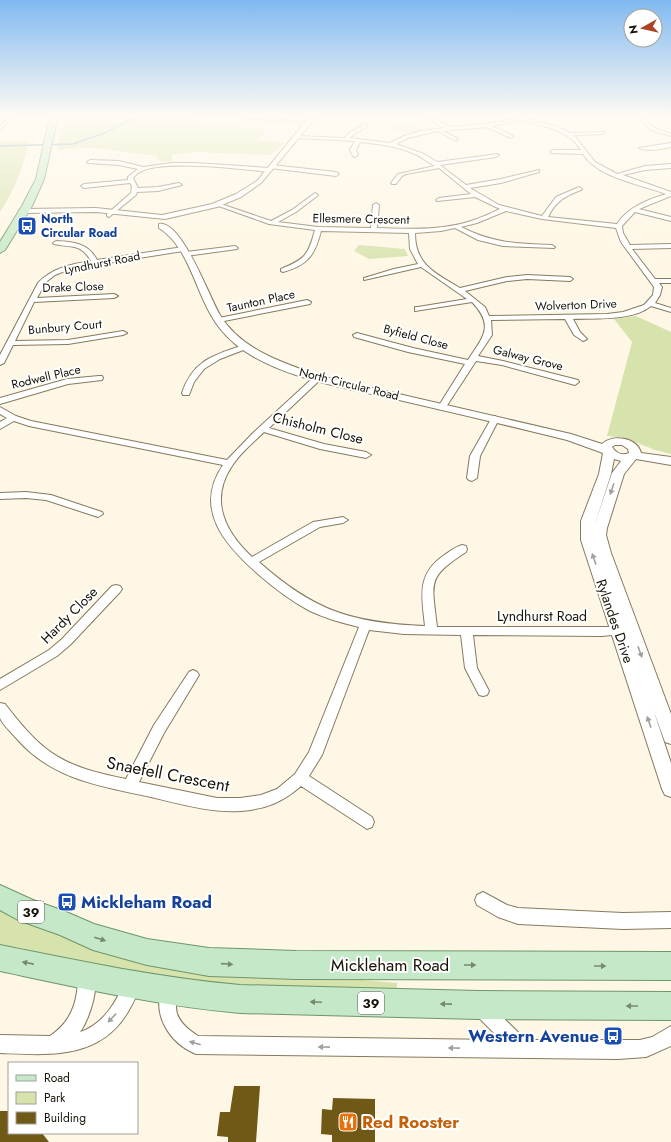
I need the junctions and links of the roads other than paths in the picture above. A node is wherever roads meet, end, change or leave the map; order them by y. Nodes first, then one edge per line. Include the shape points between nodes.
1 (42, 169) edge
2 (139, 169) edge
3 (269, 169) edge
4 (284, 169) edge
5 (419, 169) edge
6 (442, 169) edge
7 (606, 169) edge
8 (639, 169) edge
9 (537, 171) dead end
10 (336, 174) dead end
11 (618, 175) junction
12 (131, 181) junction
13 (394, 183) dead end
14 (179, 185) dead end
15 (84, 186) dead end
16 (465, 187) junction
17 (579, 189) dead end
18 (136, 190) junction
19 (671, 194) edge
20 (315, 195) dead end
21 (476, 195) junction
22 (439, 200) dead end
23 (216, 204) junction
24 (376, 205) dead end
25 (208, 207) junction
26 (504, 209) junction
27 (634, 210) junction
28 (23, 213) junction
29 (112, 213) junction
30 (179, 213) junction
31 (163, 217) junction
32 (187, 217) junction
33 (545, 217) junction
34 (671, 219) edge
35 (152, 222) junction
36 (174, 223) junction
37 (271, 223) junction
38 (162, 226) junction
39 (619, 226) junction
40 (457, 227) junction
41 (318, 229) junction
42 (374, 230) junction
43 (412, 231) junction
44 (56, 242) dead end
45 (671, 246) edge
46 (552, 247) dead end
47 (628, 247) junction
48 (235, 248) dead end
49 (0, 250) edge
50 (185, 251) junction
51 (95, 262) junction
52 (422, 265) junction
53 (283, 270) dead end
54 (366, 279) dead end
55 (570, 279) dead end
56 (654, 281) junction
57 (671, 281) edge
58 (459, 290) junction
59 (114, 296) dead end
60 (32, 300) junction
61 (472, 300) junction
62 (307, 302) dead end
63 (651, 304) junction
64 (418, 309) dead end
65 (671, 310) edge
66 (568, 317) junction
67 (489, 318) junction
68 (219, 320) junction
69 (123, 333) dead end
70 (357, 335) dead end
71 (583, 339) dead end
72 (10, 343) junction
73 (246, 347) junction
74 (472, 360) junction
75 (0, 363) edge
76 (99, 378) dead end
77 (318, 378) junction
78 (575, 382) dead end
79 (186, 393) dead end
80 (0, 401) edge
81 (442, 407) junction
82 (0, 410) edge
83 (13, 418) junction
84 (495, 420) junction
85 (0, 426) edge
86 (263, 429) junction
87 (609, 448) junction
88 (633, 454) junction
89 (366, 455) dead end
90 (671, 461) edge
91 (229, 463) junction
92 (472, 478) dead end
93 (0, 496) edge
94 (599, 511) junction
95 (98, 514) dead end
96 (343, 520) dead end
97 (462, 550) dead end
98 (251, 562) junction
99 (116, 589) dead end
100 (365, 626) junction
101 (431, 631) junction
102 (466, 631) junction
103 (625, 632) junction
104 (193, 675) dead end
105 (0, 685) edge
106 (483, 691) dead end
107 (0, 708) edge
108 (667, 745) edge
109 (301, 778) junction
110 (130, 786) junction
111 (671, 789) edge
112 (367, 822) dead end
113 (0, 897) edge
114 (483, 900) dead end
115 (671, 920) edge
116 (0, 958) edge
117 (671, 966) edge
118 (87, 975) junction
119 (132, 985) junction
120 (169, 991) junction
121 (478, 1005) junction
122 (671, 1006) edge
123 (671, 1035) edge
124 (0, 1044) edge
125 (53, 1044) junction
126 (523, 1049) junction

1 - 28 main road
2 - 12 street via 132,175
3 - 23 street via 246,191
4 - 10 street
5 - 13 street via 400,175
6 - 16 street
7 - 11 street
8 - 11 street
9 - 16 street
11 - 19 street
12 - 15 street
12 - 18 street
14 - 18 street
16 - 21 street
17 - 33 street via 563,195 551,204
18 - 29 street via 129,200
19 - 27 street
20 - 37 street via 294,211
21 - 22 street
21 - 26 street
23 - 25 street
23 - 37 street, Ellesmere Crescent
24 - 42 street
25 - 30 street
25 - 32 street
26 - 33 street
26 - 40 street, Ellesmere Crescent
27 - 34 street
27 - 39 street
28 - 29 street
28 - 49 main road
29 - 31 street
29 - 35 street
30 - 31 street
30 - 32 street
31 - 35 street
31 - 36 street via 174,219
32 - 36 street
33 - 39 street
35 - 38 street
36 - 38 street
36 - 50 street, North Circular Road
37 - 41 street, Ellesmere Crescent
38 - 50 street, North Circular Road via 170,230 172,237
39 - 47 street
40 - 43 street, Ellesmere Crescent
40 - 46 street via 489,242
41 - 42 street, Ellesmere Crescent
41 - 53 street via 309,257
42 - 43 street, Ellesmere Crescent
43 - 52 street via 413,250
44 - 51 street via 85,248
45 - 47 street
47 - 56 street
48 - 50 street, Lyndhurst Road
50 - 51 street, Lyndhurst Road
50 - 68 street, North Circular Road
51 - 60 street, Lyndhurst Road via 63,269 46,278
52 - 54 street
52 - 58 street
55 - 58 street via 507,279
56 - 57 street
56 - 63 street via 658,287 657,295
58 - 61 street
59 - 60 street, Drake Close
60 - 72 street, Lyndhurst Road
61 - 64 street
61 - 67 street
62 - 68 street, Taunton Place
63 - 65 street
63 - 66 street, Wolverton Drive via 623,314
66 - 67 street, Wolverton Drive
66 - 71 street via 576,333
67 - 74 street via 488,335
68 - 73 street, North Circular Road via 232,336
69 - 72 street, Bunbury Court via 68,342
70 - 74 street, Byfield Close via 411,350
72 - 75 street, Lyndhurst Road
73 - 77 street, North Circular Road via 278,364
73 - 79 street via 202,366 191,378
74 - 78 street, Galway Grove via 503,363
74 - 81 street
76 - 80 street, Rodwell Place via 67,382
77 - 81 street, North Circular Road
77 - 86 street, Lyndhurst Road
81 - 84 street, North Circular Road
82 - 83 street
83 - 85 street
83 - 91 street
84 - 87 street, North Circular Road
84 - 92 street via 475,456
86 - 89 street, Chisholm Close via 323,447
86 - 91 street, Lyndhurst Road
87 - 88 street, North Circular Road via 620,457
87 - 94 street, Rylandes Drive
88 - 90 street, North Circular Road
88 -> 94 street, Rylandes Drive via 618,473
91 - 98 street, Lyndhurst Road via 217,491 218,519 232,544
93 - 95 street via 47,497
94 - 103 street, Rylandes Drive via 587,528 588,540
96 - 98 street via 313,526
97 - 101 street via 444,561 431,576 427,593
98 - 100 street, Lyndhurst Road via 309,605
99 - 105 street, Hardy Close via 53,653
100 - 101 street, Lyndhurst Road via 390,630
100 - 109 street, Snaefell Crescent via 315,755
101 - 102 street, Lyndhurst Road
102 - 103 street, Lyndhurst Road
102 - 106 street via 471,668
103 - 108 street, Rylandes Drive
104 - 110 street via 174,701 147,748
107 - 110 street, Snaefell Crescent via 34,749 58,765
108 - 111 street, Rylandes Drive
109 - 110 street, Snaefell Crescent via 288,789 266,800 231,806
109 - 112 street
113 -> 117 main road, Mickleham Road / 39 via 93,937 147,952 209,962 291,965
114 - 115 street via 504,912 518,916 623,921
118 -> 116 main road, 39
118 - 119 main road, 39
118 - 125 street via 86,1000 77,1022 64,1038
119 - 120 main road, 39
119 -> 125 street via 122,1007 100,1031 77,1041
121 -> 120 main road, 39 via 240,999
126 -> 120 street via 196,1045 178,1032 168,1011
122 -> 121 main road, 39
121 - 126 street
123 - 126 street via 662,1043 644,1049
124 - 125 street

